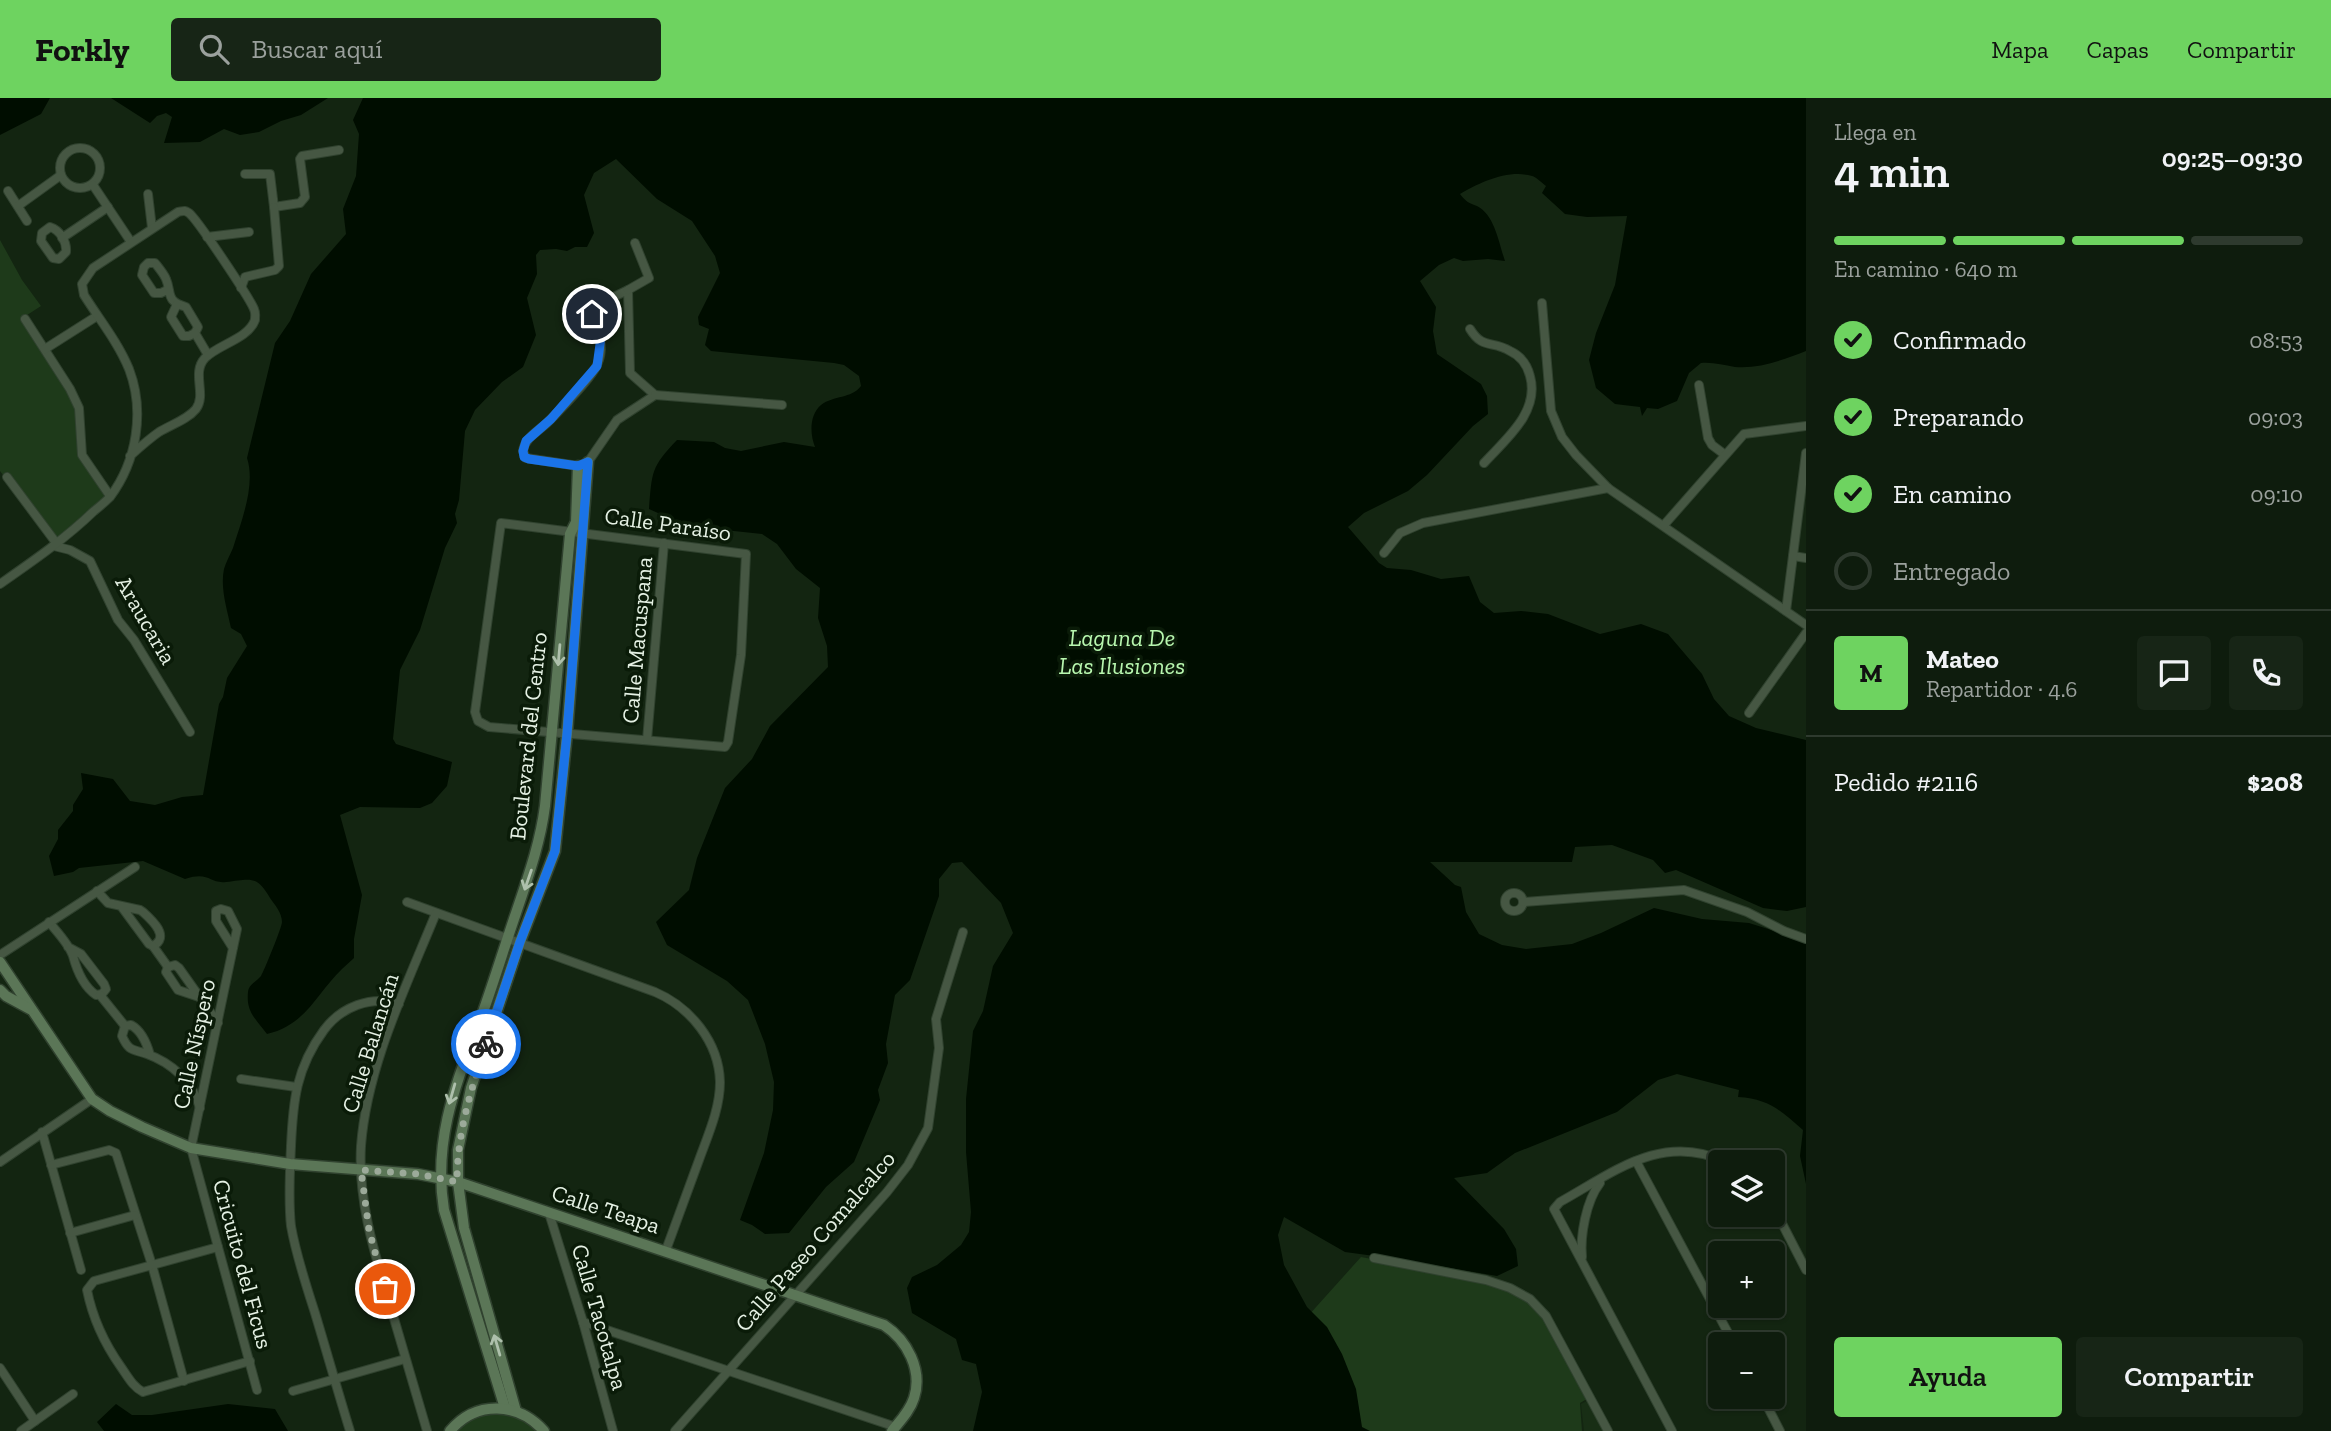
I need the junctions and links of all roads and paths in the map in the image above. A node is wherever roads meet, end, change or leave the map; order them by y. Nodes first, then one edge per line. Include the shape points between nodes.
1 (339, 150) dead end
2 (245, 174) dead end
3 (61, 175) junction
4 (93, 185) junction
5 (8, 191) dead end
6 (148, 194) dead end
7 (18, 206) junction
8 (108, 207) junction
9 (274, 208) junction
10 (27, 221) dead end
11 (152, 228) junction
12 (249, 232) dead end
13 (207, 237) junction
14 (62, 238) dead end
15 (131, 242) junction
16 (635, 243) dead end
17 (241, 288) junction
18 (628, 290) junction
19 (169, 293) junction
20 (1542, 303) dead end
21 (177, 304) junction
22 (97, 316) junction
23 (25, 319) dead end
24 (1470, 329) dead end
25 (195, 333) junction
26 (45, 349) junction
27 (208, 355) junction
28 (1699, 385) dead end
29 (1532, 387) junction
30 (1549, 387) junction
31 (655, 395) junction
32 (782, 405) dead end
33 (1804, 426) edge
34 (1806, 453) edge
35 (1724, 454) junction
36 (130, 456) junction
37 (1484, 463) dead end
38 (583, 464) junction
39 (7, 477) dead end
40 (1608, 488) junction
41 (110, 496) junction
42 (1664, 525) junction
43 (577, 531) junction
44 (664, 543) junction
45 (56, 545) junction
46 (1384, 553) dead end
47 (1793, 556) junction
48 (1806, 558) edge
49 (1, 581) edge
50 (1786, 611) junction
51 (1806, 625) edge
52 (1806, 633) edge
53 (1749, 713) dead end
54 (190, 732) dead end
55 (551, 732) junction
56 (567, 734) junction
57 (647, 740) junction
58 (135, 867) dead end
59 (97, 891) junction
60 (407, 902) dead end
61 (1523, 902) dead end
62 (121, 906) junction
63 (436, 913) junction
64 (49, 922) junction
65 (963, 932) dead end
66 (508, 939) junction
67 (1806, 939) edge
68 (520, 942) junction
69 (153, 946) junction
70 (68, 947) junction
71 (233, 948) dead end
72 (0, 955) edge
73 (0, 962) edge
74 (168, 967) junction
75 (0, 990) edge
76 (100, 995) junction
77 (199, 997) junction
78 (399, 1004) junction
79 (35, 1013) junction
80 (218, 1023) junction
81 (125, 1026) junction
82 (150, 1055) junction
83 (241, 1079) dead end
84 (296, 1087) junction
85 (92, 1099) junction
86 (200, 1111) junction
87 (43, 1132) junction
88 (191, 1148) junction
89 (1708, 1155) edge
90 (1636, 1161) junction
91 (0, 1162) edge
92 (290, 1164) junction
93 (51, 1165) junction
94 (361, 1170) junction
95 (442, 1177) junction
96 (1604, 1178) junction
97 (457, 1182) junction
98 (549, 1213) junction
99 (135, 1215) junction
100 (1784, 1227) edge
101 (71, 1233) junction
102 (218, 1247) junction
103 (666, 1250) junction
104 (1374, 1258) dead end
105 (1584, 1264) junction
106 (152, 1265) junction
107 (1806, 1269) edge
108 (81, 1270) dead end
109 (798, 1295) junction
110 (583, 1322) junction
111 (1728, 1332) edge
112 (405, 1359) junction
113 (250, 1361) junction
114 (0, 1368) edge
115 (729, 1370) junction
116 (335, 1379) junction
117 (184, 1381) junction
118 (257, 1390) dead end
119 (293, 1391) dead end
120 (74, 1394) dead end
121 (1769, 1409) edge
122 (510, 1410) junction
123 (35, 1421) junction
124 (894, 1429) edge
125 (21, 1431) edge
126 (350, 1431) edge
127 (428, 1431) edge
128 (450, 1431) edge
129 (544, 1431) edge
130 (613, 1431) edge
131 (675, 1431) edge
132 (1608, 1431) edge
133 (1672, 1431) edge
134 (1780, 1431) edge

1 - 9 street via 302,156 304,200
2 - 9 street via 270,174
3 - 4 street via 77,188
3 - 4 street via 64,155 82,148 101,163
3 - 7 street
4 - 8 street
5 - 7 street
6 - 11 street
7 - 10 street
8 - 14 street
8 - 15 street
9 - 17 street via 279,266 245,277
11 - 13 street via 184,211
11 - 15 street
12 - 13 street
13 - 17 street
15 - 22 street via 93,268 82,284
16 - 18 street via 649,278
17 - 27 street via 255,311 255,320 248,330
18 - 31 street via 630,373
18 - 38 street via 593,307 601,337 597,366 524,445 526,458
19 - 19 street via 161,271 155,263 148,263 142,275 154,293
19 - 21 street
20 - 30 street
21 - 25 street via 186,307 198,327
21 - 25 street via 171,317 183,336
22 - 26 street
22 - 36 street via 120,349 133,380 138,411
23 - 26 street
24 - 29 street via 1482,343 1507,349 1522,359
25 - 27 street
26 - 41 street via 79,408 84,458
27 - 36 street via 198,370 197,408
28 - 35 street via 1708,438
29 - 30 street
29 - 37 street via 1529,407 1520,422
30 - 40 street via 1553,419 1562,437
31 - 32 street
31 - 38 street via 617,420
33 - 35 street via 1748,432
34 - 47 street
35 - 42 street
36 - 41 street
38 - 43 street, Boulevard del Centro
39 - 45 street
40 - 42 street
40 - 46 street via 1423,523 1400,533
41 - 45 street
42 - 50 street
43 - 44 street, Calle Paraíso
43 -> 55 street, Boulevard del Centro
43 - 55 street, Calle Paraíso via 501,523 475,712 477,720 489,727
43 - 56 street, Boulevard del Centro
44 - 57 street, Calle Macuspana
44 - 57 street, Calle Paraíso via 746,554 740,661 725,747
45 - 49 street
45 - 54 street, Araucaria via 90,561 118,620
47 - 48 street
47 - 50 street
50 - 51 street
52 - 53 street
55 - 56 street
55 -> 66 street, Boulevard del Centro via 539,846
56 - 57 street
56 - 68 street, Boulevard del Centro via 555,851
58 - 59 street
59 - 62 street via 108,904
59 - 64 street
60 - 63 street
61 - 67 street via 1684,890
62 - 69 street
62 - 69 street via 146,914 161,935
63 - 66 street
63 - 78 street, Calle Balancán
64 - 70 street
64 - 72 street
65 - 109 street, Calle Paseo Comalcalco via 936,1019 936,1074 923,1139 894,1185
66 - 68 street
66 -> 95 street, Boulevard del Centro via 453,1091 444,1130
68 - 97 street, Boulevard del Centro via 467,1104
68 - 103 street via 674,1001 694,1019 709,1042 719,1072 718,1098
69 - 74 street
70 - 76 street via 75,968 93,994
70 - 76 street via 81,954 104,984 106,989
71 - 80 street, Calle Níspero
73 - 79 street
74 - 77 street via 175,965
74 - 77 street via 166,972 178,990
75 - 79 street
76 - 81 street
77 - 80 street
78 - 84 street via 369,1001 335,1018 311,1049
78 - 94 street, Calle Balancán via 368,1104
79 - 85 street
80 - 86 street, Calle Níspero
81 - 82 street via 136,1028
81 - 82 street via 122,1036 128,1046
82 - 86 street via 183,1076
83 - 84 street
84 - 92 street
85 - 87 street
85 - 88 street, Calle Teapa
86 - 88 street, Calle Níspero
87 - 91 street
87 - 93 street
88 - 92 street, Calle Teapa
88 - 102 street, Cricuito del Ficus
89 - 90 street via 1660,1152
90 - 96 street
90 - 111 street
92 - 94 street, Calle Teapa
92 - 116 street via 293,1236
93 - 99 street via 113,1150
93 - 101 street
94 - 95 street, Calle Teapa
94 - 112 street, Calle Balancán via 369,1230
95 - 97 street, Calle Teapa
95 - 122 street, Boulevard del Centro via 447,1222
96 - 105 street via 1589,1208 1581,1246
96 - 105 street via 1554,1209
97 - 98 street, Calle Teapa
122 -> 97 street, Boulevard del Centro
98 - 103 street, Calle Teapa
98 - 110 street, Calle Tacotalpa
99 - 101 street
99 - 106 street
100 - 107 street
101 - 108 street
102 - 106 street
102 - 113 street, Cricuito del Ficus
103 - 109 street, Calle Teapa
104 - 132 street via 1494,1282 1530,1299 1546,1316
105 - 133 street
106 - 117 street
106 - 117 street via 90,1284 96,1323 108,1348 141,1392
109 - 115 street, Calle Paseo Comalcalco
109 - 124 street, Calle Teapa via 879,1323 906,1346 916,1390
110 - 115 street
110 - 130 street, Calle Tacotalpa
112 - 116 street
112 - 127 street, Calle Balancán
113 - 117 street
113 - 118 street, Cricuito del Ficus
114 - 123 street
115 - 124 street
115 - 131 street, Calle Paseo Comalcalco
116 - 119 street
116 - 126 street
120 - 123 street
121 - 134 street
122 - 128 street via 475,1412
122 - 129 street via 532,1419
123 - 125 street

